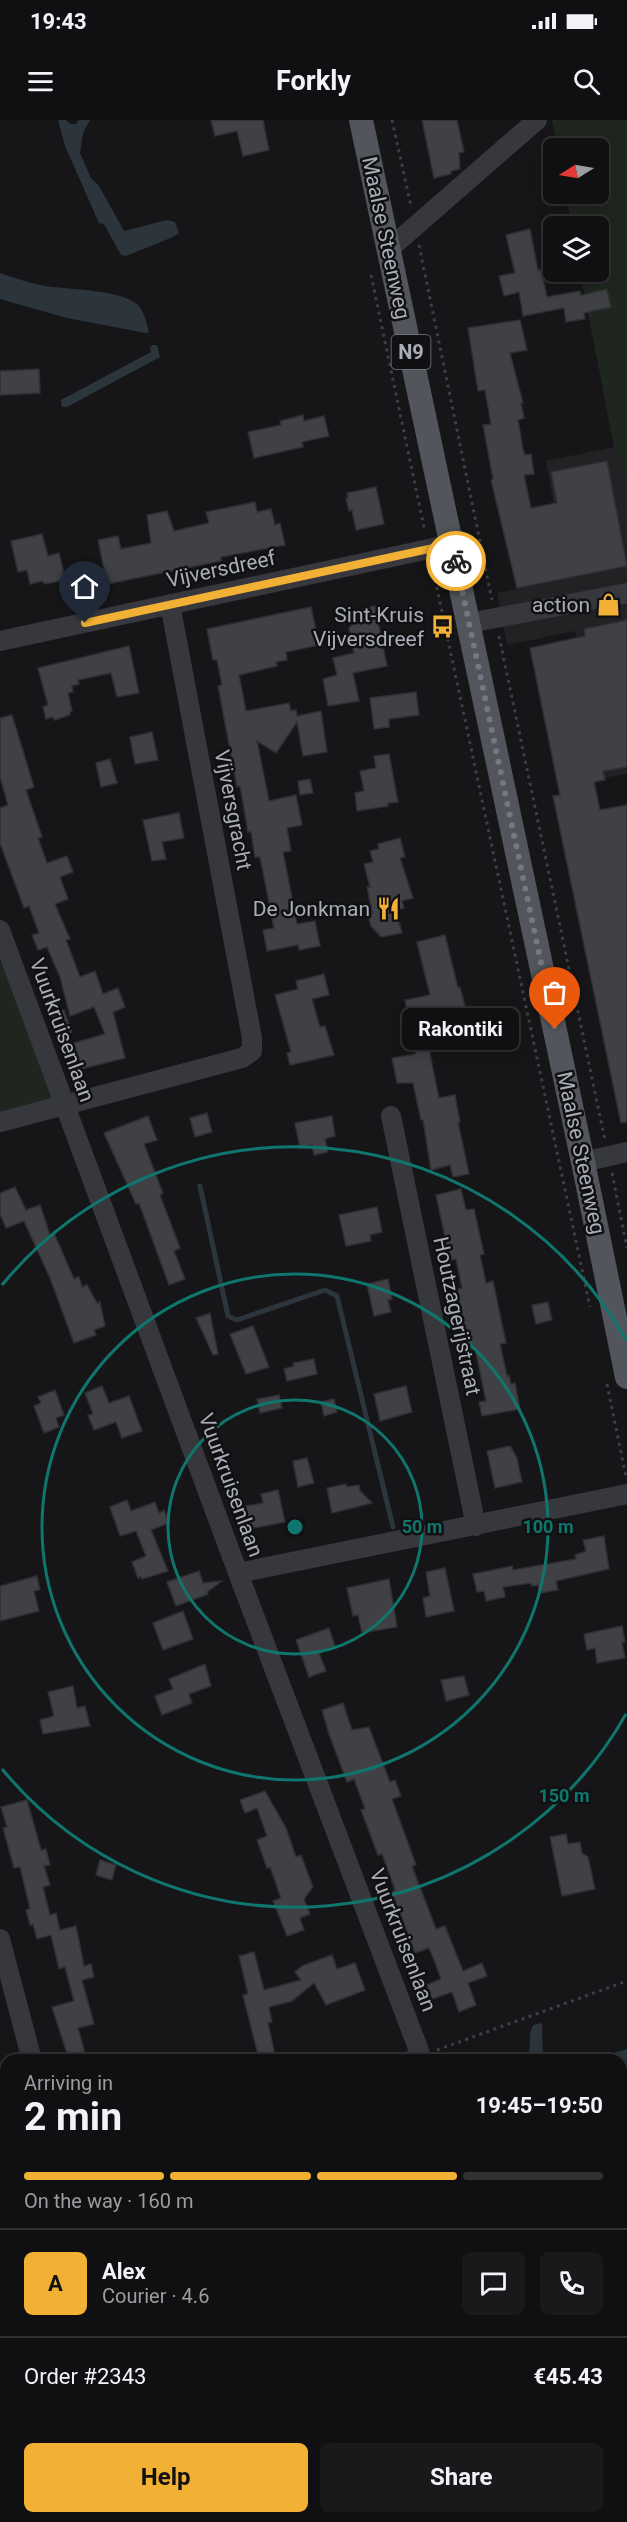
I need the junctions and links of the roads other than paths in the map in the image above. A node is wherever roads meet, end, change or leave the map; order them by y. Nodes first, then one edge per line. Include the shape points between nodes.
1 (361, 120) edge
2 (537, 120) edge
3 (389, 249) junction
4 (452, 544) junction
5 (627, 593) edge
6 (170, 604) junction
7 (469, 623) junction
8 (0, 641) edge
9 (0, 930) edge
10 (65, 1105) junction
11 (391, 1116) dead end
12 (0, 1122) edge
13 (618, 1154) edge
14 (583, 1161) junction
15 (616, 1376) edge
16 (627, 1494) edge
17 (476, 1526) junction
18 (238, 1573) junction
19 (0, 1940) edge
20 (30, 2054) edge
21 (415, 2054) edge

1 - 3 main road, Maalse Steenweg / N9
2 - 3 street
3 - 4 main road, Maalse Steenweg / N9
4 - 6 street, Vijversdreef
4 - 7 main road, Maalse Steenweg / N9
5 - 7 street
6 - 8 street, Vijversdreef
6 - 10 street, Vijversgracht via 252,1050 242,1058
7 - 14 main road, Maalse Steenweg / N9
9 - 10 street, Vuurkruisenlaan
10 - 12 street, Vijversgracht
10 - 18 street, Vuurkruisenlaan
11 - 17 street, Houtzagerijstraat
13 - 14 street
14 - 15 main road, Maalse Steenweg / N9
16 - 17 street
17 - 18 street
18 - 21 street, Vuurkruisenlaan
19 - 20 street

